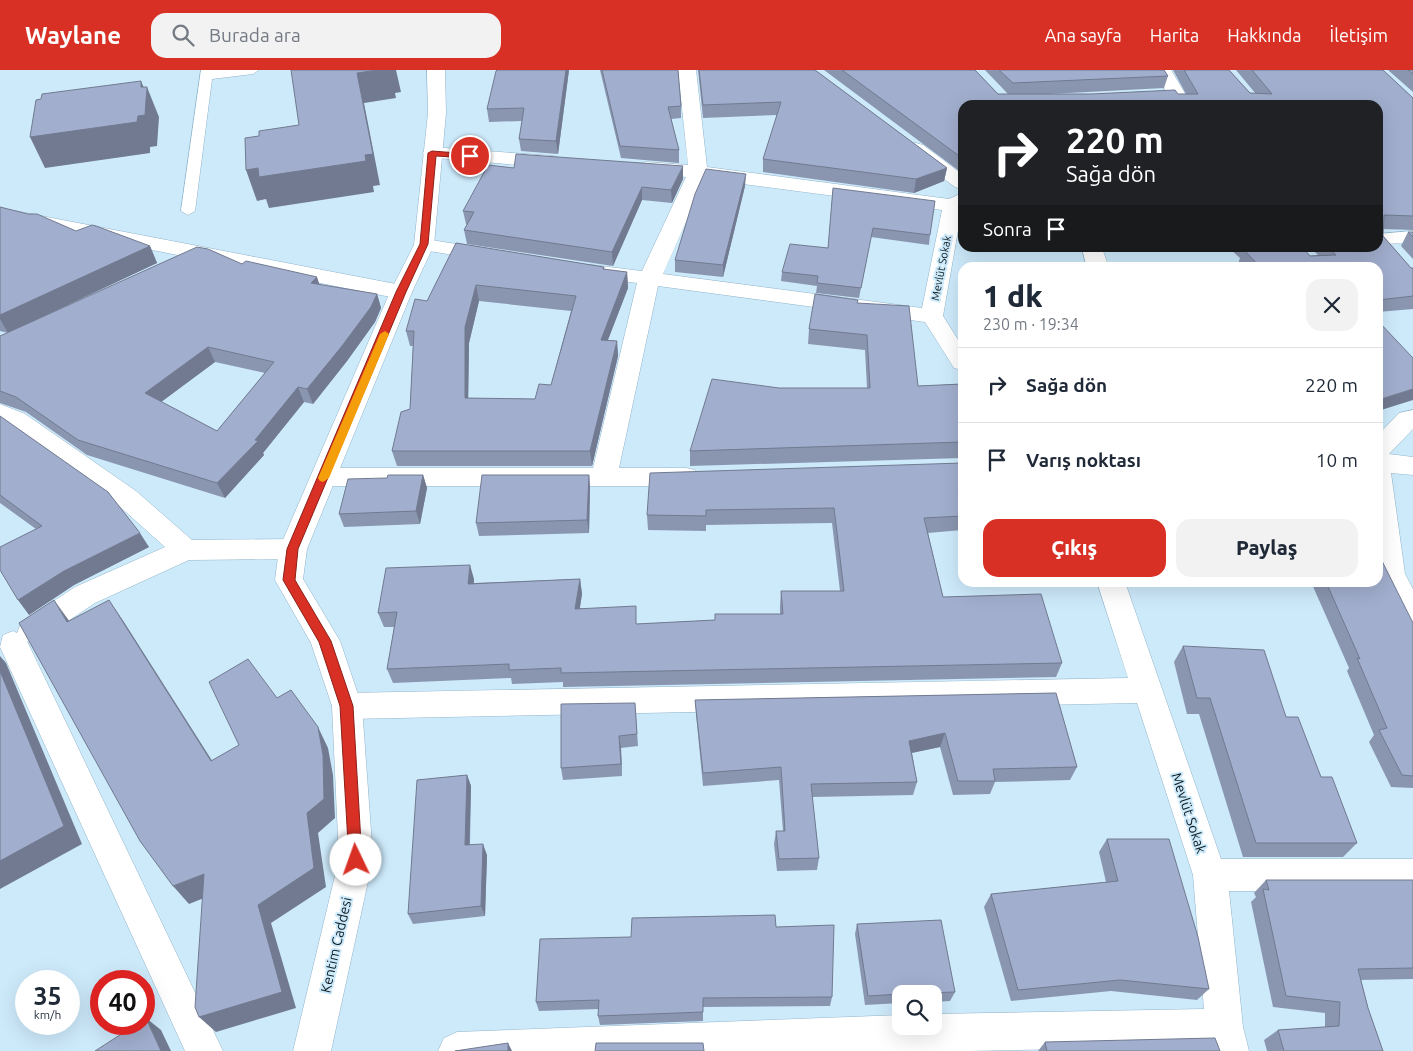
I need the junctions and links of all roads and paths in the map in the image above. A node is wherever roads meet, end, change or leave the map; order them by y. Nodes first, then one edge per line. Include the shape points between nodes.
1 (253, 70) edge
2 (436, 70) edge
3 (687, 70) edge
4 (1162, 70) edge
5 (206, 73) edge
6 (1160, 96) edge
7 (1181, 100) edge
8 (901, 138) edge
9 (432, 153) junction
10 (570, 163) edge
11 (629, 167) edge
12 (698, 172) junction
13 (958, 181) edge
14 (958, 202) edge
15 (188, 211) dead end
16 (0, 214) edge
17 (1383, 238) edge
18 (1413, 238) edge
19 (1383, 242) edge
20 (424, 244) junction
21 (198, 254) junction
22 (512, 258) edge
23 (1400, 260) edge
24 (171, 267) edge
25 (570, 268) edge
26 (648, 280) junction
27 (401, 292) junction
28 (932, 316) junction
29 (958, 357) edge
30 (0, 412) edge
31 (1413, 418) edge
32 (1383, 445) edge
33 (1383, 463) edge
34 (1413, 466) edge
35 (324, 477) junction
36 (604, 477) junction
37 (712, 477) edge
38 (1383, 509) edge
39 (293, 549) junction
40 (186, 550) junction
41 (1113, 587) edge
42 (1413, 615) edge
43 (6, 647) edge
44 (1148, 690) junction
45 (346, 706) junction
46 (1210, 875) junction
47 (1413, 875) edge
48 (1227, 1039) edge
49 (204, 1051) edge
50 (312, 1051) edge
51 (457, 1051) edge

1 - 5 lane
2 - 9 street, Kentim Caddesi via 437,113
3 - 12 street
4 - 7 street
5 - 15 lane
6 - 7 street
8 - 13 street
9 - 10 street
9 - 20 street, Kentim Caddesi
11 - 12 street
12 - 14 street
12 - 26 street
14 - 28 street, Mevlüt Sokak
16 - 21 street
17 - 18 street
19 - 23 street
20 - 22 street
20 - 27 street, Kentim Caddesi
21 - 24 street
21 - 27 street
25 - 26 street
26 - 28 street
26 - 36 street
27 - 35 street, Kentim Caddesi
28 - 29 street, Mevlüt Sokak
30 - 40 street via 127,498
31 - 32 street via 1408,419
33 - 34 street
35 - 36 street
35 - 39 street, Kentim Caddesi
36 - 37 street
38 - 42 street via 1391,574
39 - 40 street
39 - 45 street, Kentim Caddesi via 289,580 325,641
40 - 43 street via 85,595
41 - 44 street, Mevlüt Sokak
43 - 49 street
44 - 45 street
44 - 46 street, Mevlüt Sokak
45 - 50 street, Kentim Caddesi via 356,860
46 - 47 street
46 - 48 street, Mevlüt Sokak
48 - 51 street via 934,1033

